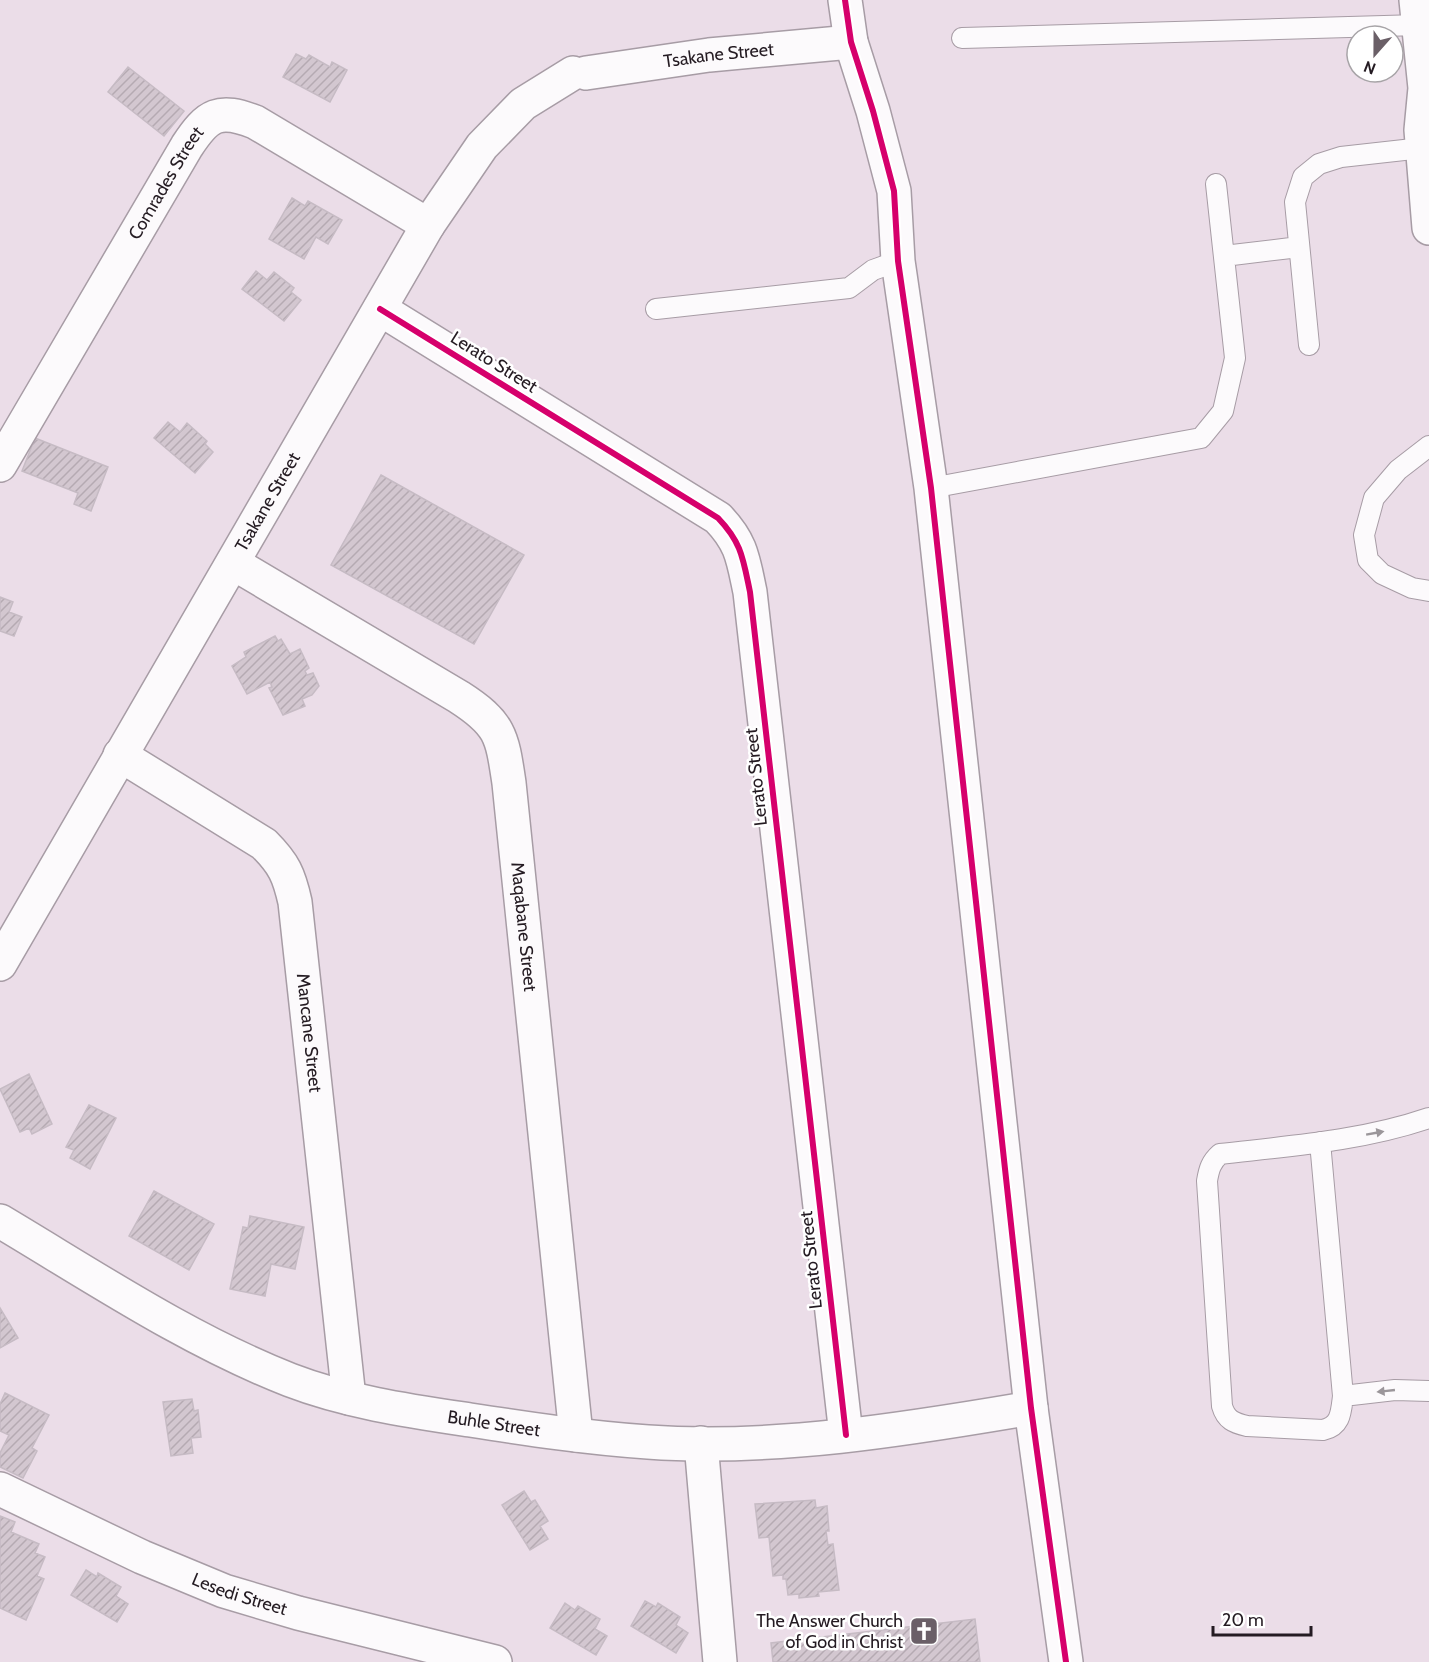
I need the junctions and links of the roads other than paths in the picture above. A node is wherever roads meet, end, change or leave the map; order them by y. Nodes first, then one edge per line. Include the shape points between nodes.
1 (845, 0) edge
2 (1418, 13) edge
3 (962, 38) dead end
4 (851, 42) junction
5 (1427, 93) edge
6 (1422, 148) junction
7 (1216, 184) dead end
8 (428, 225) junction
9 (1429, 228) edge
10 (1299, 247) junction
11 (1224, 256) junction
12 (898, 261) junction
13 (380, 309) junction
14 (657, 309) dead end
15 (1308, 345) dead end
16 (1429, 446) edge
17 (0, 465) edge
18 (931, 488) junction
19 (233, 563) junction
20 (1429, 591) edge
21 (120, 754) junction
22 (0, 964) edge
23 (1429, 1118) edge
24 (1320, 1142) junction
25 (0, 1221) edge
26 (1429, 1391) edge
27 (1343, 1396) junction
28 (349, 1398) junction
29 (1031, 1408) junction
30 (576, 1435) junction
31 (846, 1435) junction
32 (701, 1443) junction
33 (0, 1489) edge
34 (495, 1662) edge
35 (720, 1662) edge
36 (1066, 1662) edge

1 - 4 street
2 - 3 lane
2 - 5 street
4 - 8 street, Tsakane Street via 709,55 579,73 523,104 482,146
4 - 12 street via 894,191
5 - 6 street
6 - 9 street
6 - 10 lane via 1341,156 1319,164 1303,177 1295,202
7 - 11 lane
8 - 13 street, Tsakane Street
8 - 17 street, Comrades Street via 255,122 221,114 208,120 187,146
10 - 11 lane
10 - 15 lane
11 - 18 lane via 1235,358 1223,411 1201,438
12 - 14 lane via 873,270 849,288
12 - 18 street
13 - 19 street, Tsakane Street
13 - 31 street, Lerato Street via 718,518 733,533 750,591
16 - 20 lane via 1398,470 1374,498 1364,536 1368,560 1382,574
18 - 29 street
19 - 21 street, Tsakane Street
19 - 30 street, Maqabane Street via 459,697 482,712 497,730 509,783
21 - 22 street, Tsakane Street
21 - 28 street, Mancane Street via 264,844 290,876
24 -> 23 lane via 1397,1129
24 - 27 lane
24 - 27 lane via 1220,1154 1209,1169 1222,1406 1224,1414 1237,1424 1323,1430 1338,1422
25 - 28 street, Buhle Street via 223,1349 291,1380
26 -> 27 lane
28 - 30 street, Buhle Street via 412,1412
29 - 31 street, Buhle Street
29 - 36 street
30 - 32 street, Buhle Street
31 - 32 street, Buhle Street
32 - 35 street
33 - 34 street, Lesedi Street via 142,1557 224,1591

